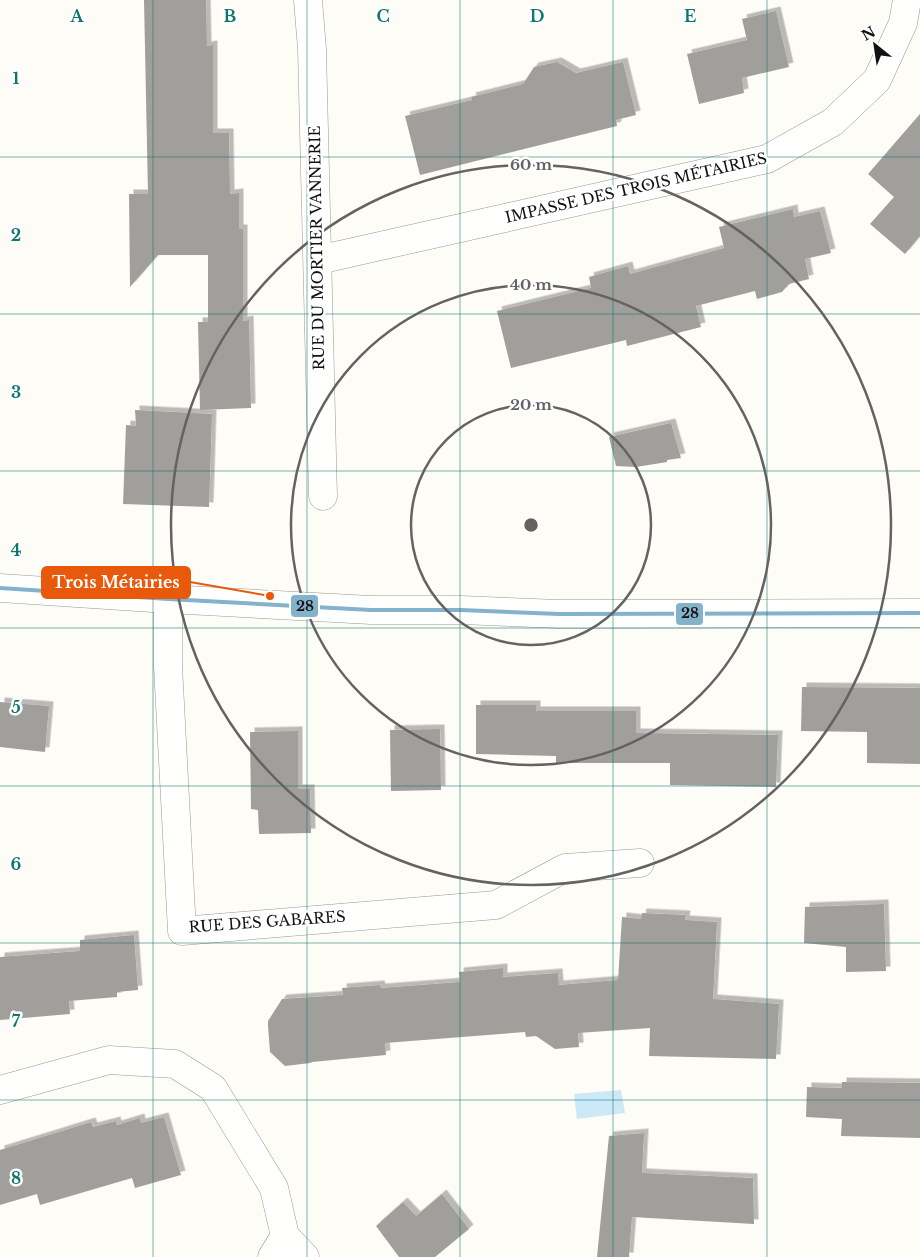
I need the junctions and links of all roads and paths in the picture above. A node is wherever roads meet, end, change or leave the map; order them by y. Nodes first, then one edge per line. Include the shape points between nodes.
1 (308, 0) edge
2 (907, 0) edge
3 (318, 260) junction
4 (323, 496) dead end
5 (0, 588) edge
6 (168, 599) junction
7 (920, 613) edge
8 (640, 863) dead end
9 (0, 1090) edge
10 (278, 1246) edge
11 (305, 1257) edge

1 - 3 street, RUE DU MORTIER VANNERIE
2 - 3 street, IMPASSE DES TROIS MÉTAIRIES via 903,24 877,80 833,122 767,159
3 - 4 street, RUE DU MORTIER VANNERIE
5 - 6 street
6 - 7 street via 371,610 559,614
6 - 8 street, RUE DES GABARES via 168,666 182,931 496,905 565,868
9 - 10 street via 109,1060 175,1064 213,1088 274,1188
10 - 11 street

